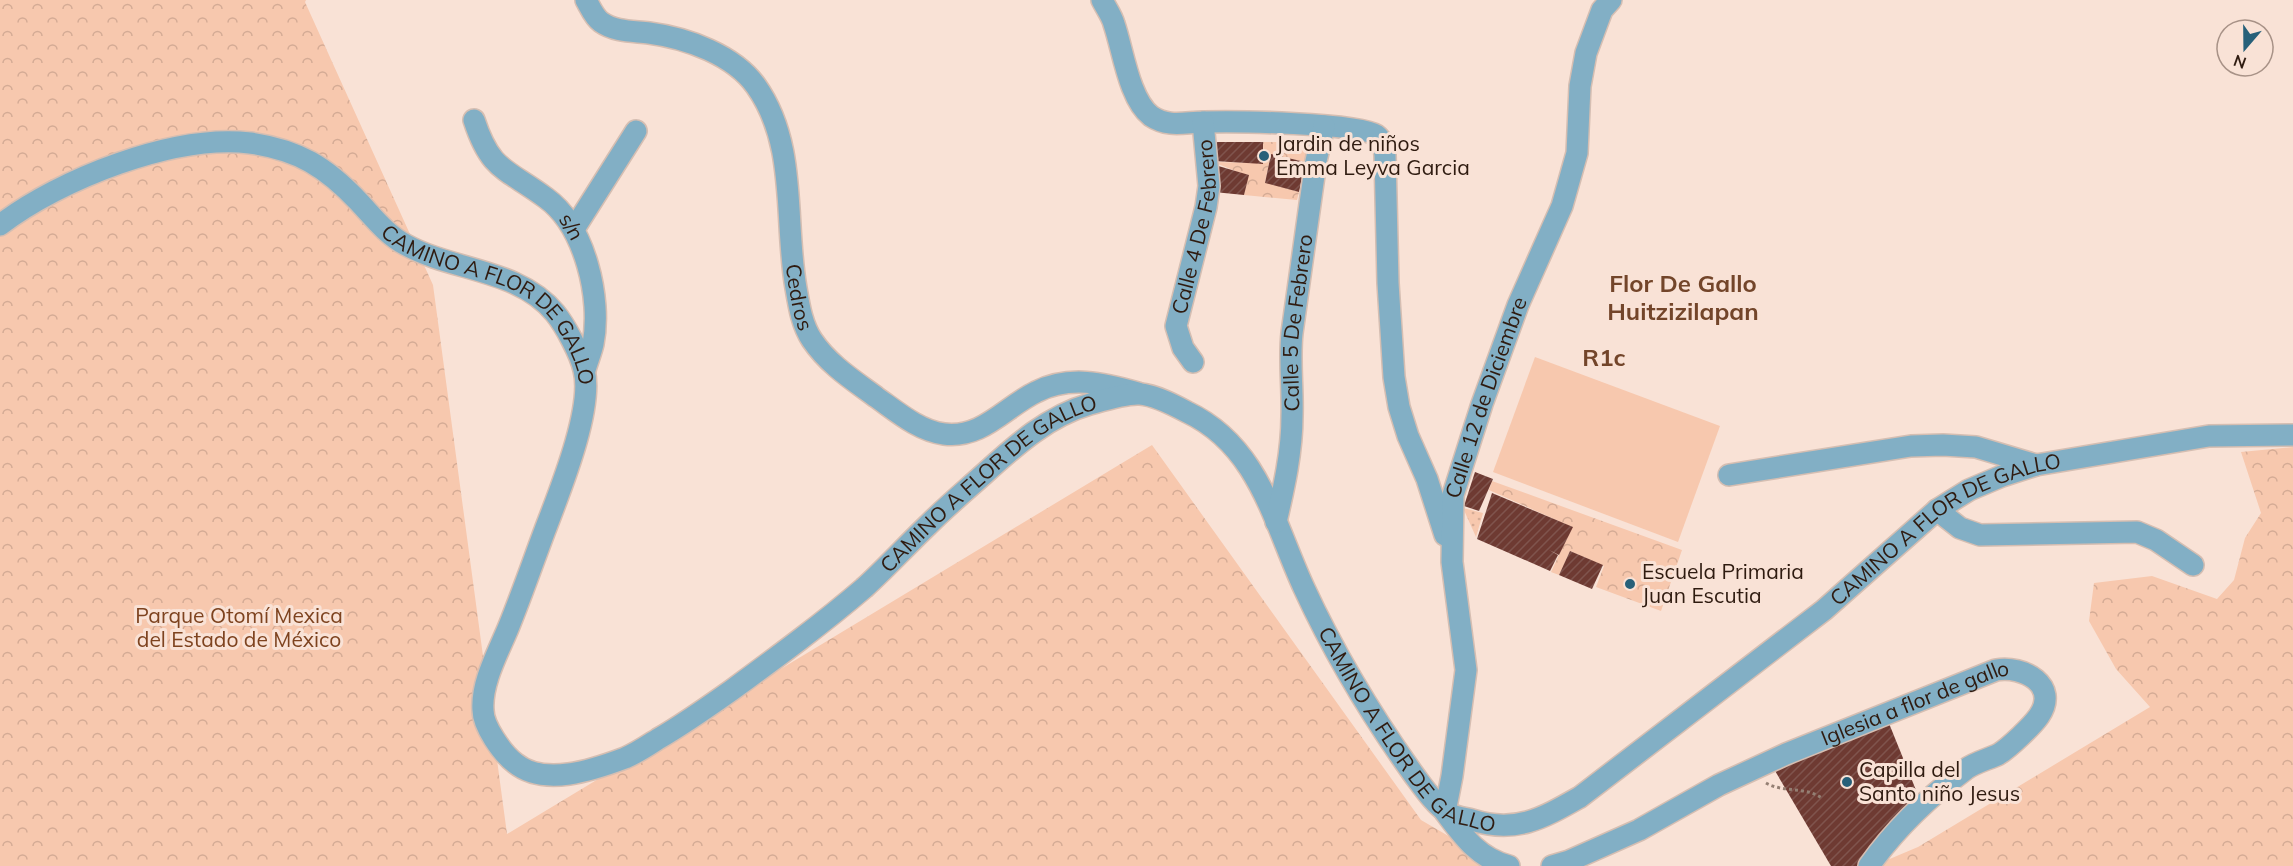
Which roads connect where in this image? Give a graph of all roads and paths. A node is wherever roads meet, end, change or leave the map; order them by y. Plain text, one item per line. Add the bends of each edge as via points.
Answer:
1 (586, 0) edge
2 (1102, 0) edge
3 (1611, 0) edge
4 (474, 120) dead end
5 (1203, 122) junction
6 (1324, 126) junction
7 (636, 131) dead end
8 (0, 225) edge
9 (574, 229) junction
10 (1193, 362) dead end
11 (585, 370) junction
12 (1138, 393) junction
13 (2293, 435) edge
14 (2036, 465) junction
15 (1729, 475) dead end
16 (1937, 510) junction
17 (1276, 522) junction
18 (1452, 562) junction
19 (2193, 565) dead end
20 (1762, 778) dead end
21 (1823, 799) dead end
22 (1445, 812) junction
23 (1509, 866) edge
24 (1552, 866) edge
25 (1869, 866) edge

1 - 12 street, Cedros via 600,22 611,28 668,36 725,58 749,76 768,103 784,152 800,309 811,338 845,375 896,411 941,434 968,433 984,427 1036,392 1060,384 1095,382
2 - 5 street via 1114,21 1137,101 1162,122
3 - 18 street, Calle 12 de Diciembre via 1602,10 1586,52 1577,153 1562,206 1518,305 1453,495
4 - 9 street, s/n via 491,159 547,198
5 - 6 street
5 - 10 street, Calle 4 De Febrero via 1209,186 1176,326 1183,348
6 - 17 street, Calle 5 De Febrero via 1292,333 1292,417 1285,485
6 - 18 street via 1368,131 1383,143 1393,366 1399,407 1441,518
7 - 9 street
8 - 11 street, CAMINO A FLOR DE GALLO via 59,187 172,148 231,141 291,152 315,162 335,177 390,235 409,247 495,275 535,296 555,314
9 - 11 street, s/n via 584,252 592,295 593,343
11 - 12 street, CAMINO A FLOR DE GALLO via 582,414 571,458 490,671 483,700 483,719 495,739 516,764 543,776 584,770 630,756 698,715 866,586 1012,448 1055,417
12 - 17 street, CAMINO A FLOR DE GALLO via 1198,417 1224,435 1252,469
13 - 14 street, CAMINO A FLOR DE GALLO via 2209,436
14 - 15 street via 1976,447 1932,445
14 - 16 street, CAMINO A FLOR DE GALLO via 1969,490
16 - 19 street via 1960,528 1980,535 2137,532
16 - 22 street, CAMINO A FLOR DE GALLO via 1824,610 1580,797 1543,818 1521,824 1481,823
17 - 22 street, CAMINO A FLOR DE GALLO via 1308,596 1341,657 1387,735
18 - 22 street, Calle 12 de Diciembre via 1466,670
20 - 21 path via 1772,786
22 - 23 street via 1477,851 1493,862
24 - 25 street, Iglesia a flor de gallo via 1639,830 1719,785 1786,754 1996,670 2007,668 2034,676 2044,699 2038,717 2001,753 1969,767 1937,792

